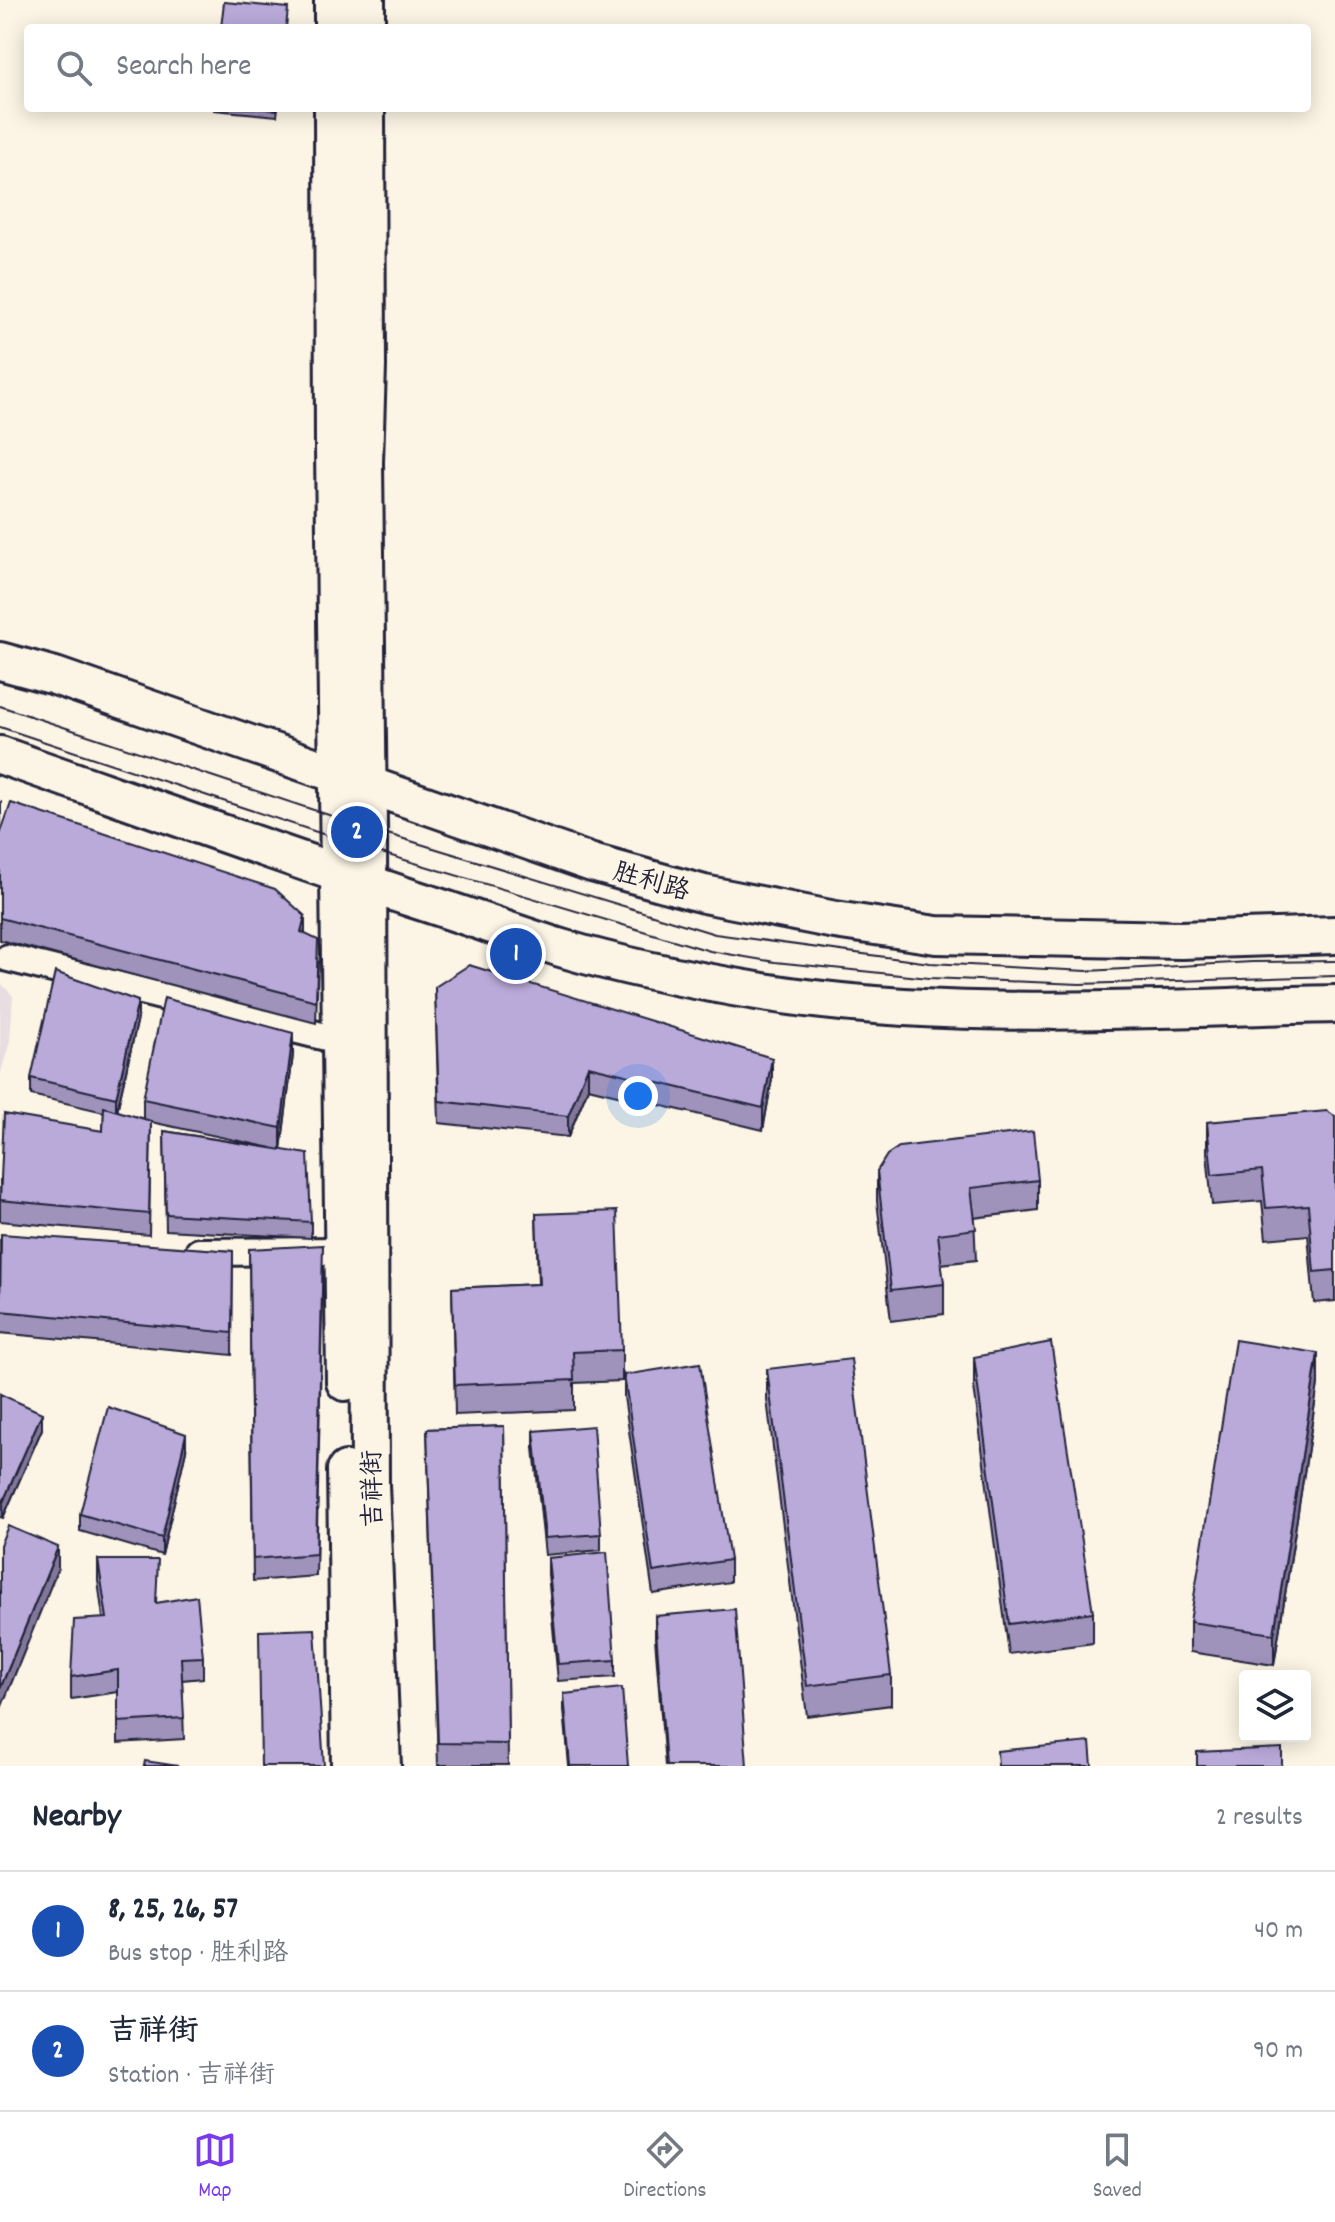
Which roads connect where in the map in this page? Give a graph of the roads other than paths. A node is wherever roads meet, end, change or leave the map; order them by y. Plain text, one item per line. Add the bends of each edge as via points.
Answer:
1 (333, 0) edge
2 (366, 0) edge
3 (333, 24) edge
4 (366, 24) edge
5 (333, 112) edge
6 (366, 112) edge
7 (0, 661) edge
8 (0, 755) edge
9 (352, 780) junction
10 (354, 879) junction
11 (1335, 935) edge
12 (8, 958) dead end
13 (1335, 1004) edge
14 (342, 1041) junction
15 (175, 1251) edge
16 (344, 1251) junction
17 (350, 1766) edge
18 (382, 1766) edge

1 - 3 main road
2 - 4 main road
5 - 9 main road, 吉祥街
6 - 9 main road, 吉祥街 via 367,366
7 - 9 main road, 胜利路
8 - 10 main road
9 - 10 main road, 吉祥街
9 - 11 main road, 胜利路 via 592,863 704,894 835,920 936,935 1046,939
10 - 13 main road via 564,949 779,994 950,1010
10 - 14 main road, 吉祥街
10 - 18 main road, 吉祥街
12 - 14 street
14 - 16 main road, 吉祥街
15 - 16 street
16 - 17 main road, 吉祥街

